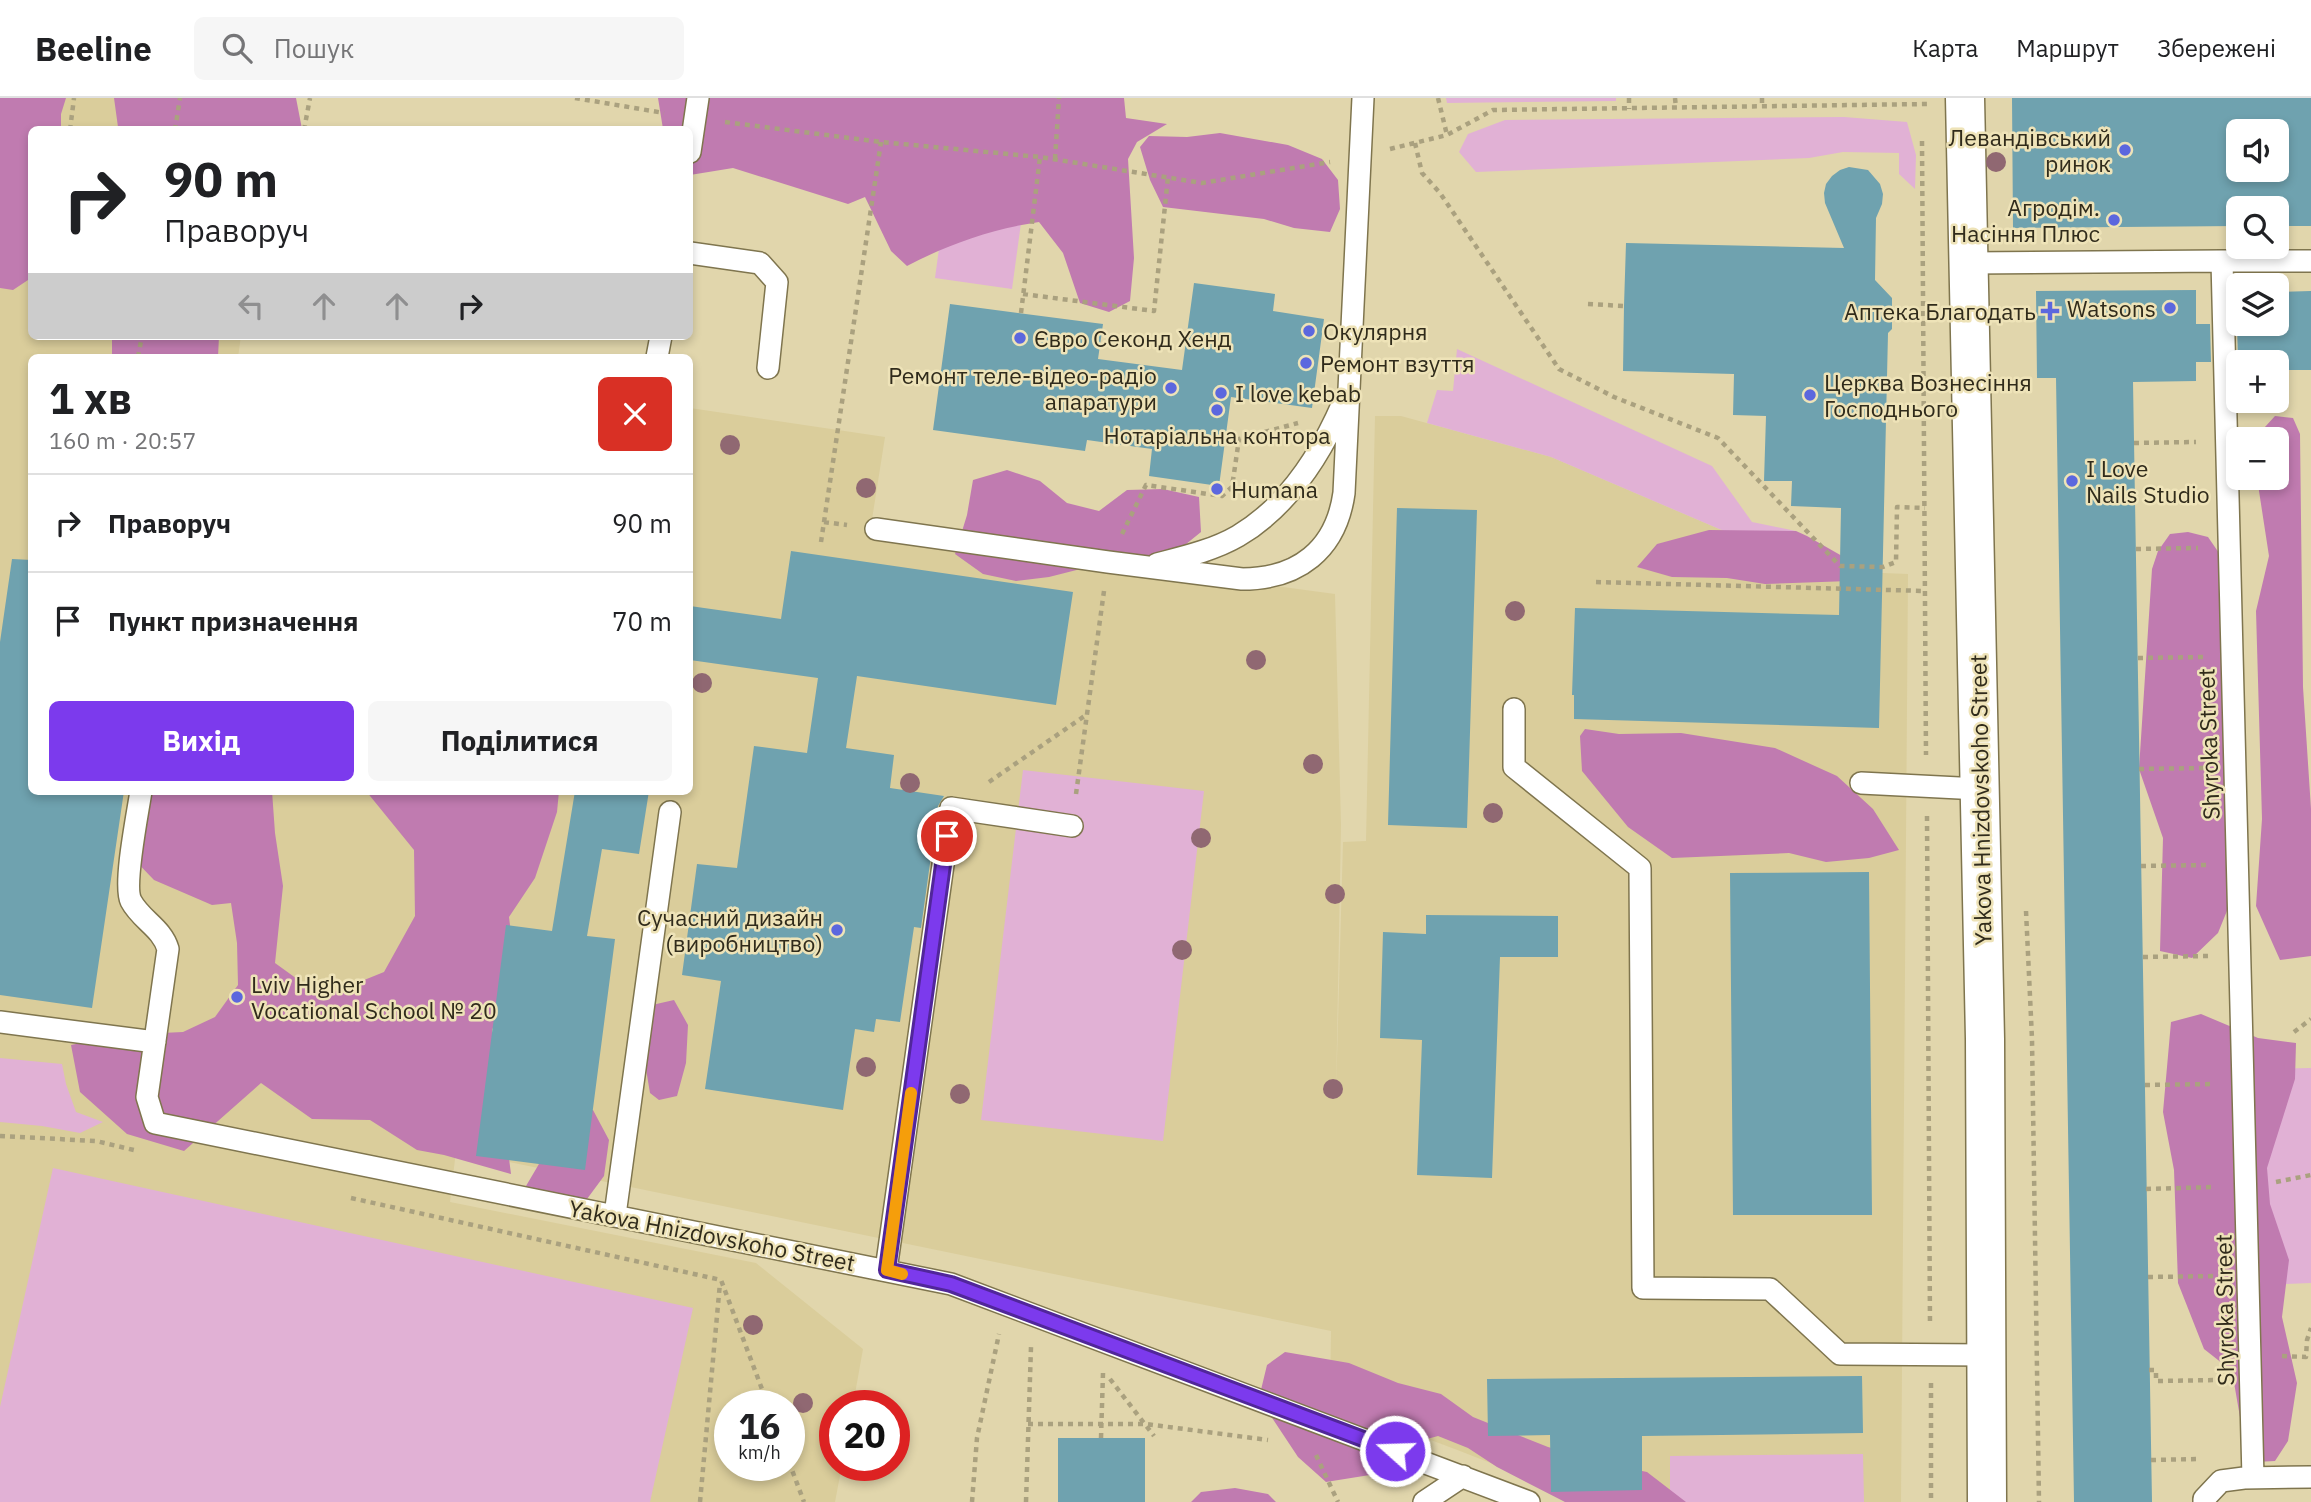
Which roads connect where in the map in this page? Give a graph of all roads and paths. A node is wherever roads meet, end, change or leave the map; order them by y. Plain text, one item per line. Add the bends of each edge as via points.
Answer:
1 (74, 98) edge
2 (180, 98) edge
3 (310, 98) edge
4 (575, 98) edge
5 (1059, 98) edge
6 (1363, 98) edge
7 (1438, 98) edge
8 (1629, 98) edge
9 (1675, 98) edge
10 (1762, 98) edge
11 (1950, 101) edge
12 (1762, 107) junction
13 (696, 108) edge
14 (1676, 108) junction
15 (1629, 109) junction
16 (70, 126) edge
17 (176, 126) edge
18 (305, 126) edge
19 (693, 130) edge
20 (1447, 135) junction
21 (881, 142) junction
22 (1415, 143) junction
23 (1383, 151) dead end
24 (1040, 157) junction
25 (1055, 159) junction
26 (1332, 175) dead end
27 (1168, 177) junction
28 (693, 253) edge
29 (2222, 261) junction
30 (2311, 261) edge
31 (1969, 264) junction
32 (1023, 294) junction
33 (1588, 304) dead end
34 (1624, 306) dead end
35 (1021, 313) dead end
36 (768, 368) dead end
37 (1349, 388) junction
38 (1300, 423) dead end
39 (2227, 427) edge
40 (2226, 441) edge
41 (2134, 443) dead end
42 (2228, 490) edge
43 (1925, 508) dead end
44 (876, 529) dead end
45 (821, 542) dead end
46 (2230, 547) junction
47 (2136, 549) dead end
48 (1108, 562) junction
49 (1146, 567) junction
50 (1596, 582) dead end
51 (1925, 591) dead end
52 (2232, 656) junction
53 (2138, 658) dead end
54 (1514, 709) dead end
55 (1087, 715) junction
56 (2235, 767) junction
57 (2139, 769) dead end
58 (1861, 783) dead end
59 (1979, 789) junction
60 (140, 795) edge
61 (951, 808) junction
62 (670, 812) dead end
63 (1072, 826) joint
64 (2238, 864) junction
65 (2141, 866) dead end
66 (2240, 956) junction
67 (2143, 957) dead end
68 (2311, 1019) edge
69 (0, 1022) edge
70 (2294, 1032) dead end
71 (155, 1042) junction
72 (2244, 1083) junction
73 (2145, 1085) dead end
74 (0, 1136) edge
75 (151, 1154) dead end
76 (2247, 1187) junction
77 (2146, 1189) dead end
78 (341, 1196) dead end
79 (615, 1215) junction
80 (887, 1270) junction
81 (2249, 1275) junction
82 (2148, 1277) dead end
83 (721, 1280) junction
84 (1005, 1304) junction
85 (1032, 1314) junction
86 (2311, 1328) edge
87 (1986, 1355) junction
88 (2251, 1355) junction
89 (2149, 1370) dead end
90 (2252, 1380) junction
91 (762, 1390) edge
92 (1101, 1423) junction
93 (1028, 1424) junction
94 (1146, 1424) junction
95 (1154, 1436) dead end
96 (1101, 1438) dead end
97 (1271, 1440) dead end
98 (1463, 1476) junction
99 (2311, 1477) edge
100 (2253, 1478) junction
101 (796, 1481) edge
102 (700, 1502) edge
103 (804, 1502) edge
104 (972, 1502) edge
105 (1026, 1502) edge
106 (1424, 1502) edge
107 (1529, 1502) edge
108 (1987, 1502) edge
109 (2204, 1502) edge

1 - 16 path
2 - 17 path
3 - 18 path
4 - 13 path
5 - 25 path
6 - 37 lane
7 - 20 path
8 - 15 path
9 - 14 path
10 - 12 path
11 - 12 path
11 - 31 street, Yakova Hnizdovskoho Street
12 - 14 path
13 - 19 lane
13 - 21 path
14 - 15 path
15 - 20 path via 1493,110
20 - 22 path
21 - 24 path
21 - 45 path
22 - 23 path
22 - 43 path via 1422,173 1559,369 1614,397 1718,438 1840,566 1882,567 1896,562 1897,507
24 - 25 path
24 - 32 path
25 - 27 path
26 - 27 path via 1332,162 1202,183
27 - 32 path via 1154,311
28 - 36 lane via 760,263 777,282
29 - 30 lane
29 - 31 lane
29 - 39 lane, Shyroka Street
31 - 59 street, Yakova Hnizdovskoho Street
32 - 35 path
33 - 34 path
37 - 49 lane via 1332,428 1272,512 1237,537
37 - 49 lane via 1341,511 1334,529 1311,558 1278,576 1260,579
38 - 48 path via 1239,439 1233,487 1222,496 1146,485
40 - 41 path
42 - 46 lane, Shyroka Street
44 - 48 lane
46 - 47 path
46 - 52 lane, Shyroka Street
48 - 49 lane
48 - 55 path
50 - 51 path
52 - 53 path
52 - 56 lane, Shyroka Street
54 - 87 lane via 1514,767 1640,868 1643,1288 1770,1289 1840,1354
55 - 61 path
55 - 63 path
56 - 57 path
56 - 64 lane, Shyroka Street
58 - 59 lane
59 - 87 street, Yakova Hnizdovskoho Street
60 - 71 lane via 128,893 168,949
61 - 63 lane
61 - 80 lane
62 - 79 lane
64 - 65 path
64 - 66 lane, Shyroka Street
66 - 67 path
66 - 72 lane, Shyroka Street
68 - 70 path
69 - 71 lane
71 - 79 lane, Yakova Hnizdovskoho Street via 147,1097 155,1124
72 - 73 path
72 - 76 lane, Shyroka Street
74 - 75 path via 96,1142
76 - 77 path
76 - 81 lane, Shyroka Street
78 - 83 path
79 - 80 lane, Yakova Hnizdovskoho Street
80 - 84 lane, Yakova Hnizdovskoho Street via 951,1284
81 - 82 path
81 - 88 lane, Shyroka Street
83 - 91 path
83 - 102 path
84 - 85 lane, Yakova Hnizdovskoho Street
84 - 104 path via 977,1438
85 - 93 path
85 - 98 lane, Yakova Hnizdovskoho Street
86 - 88 path via 2306,1357
87 - 108 street, Yakova Hnizdovskoho Street
88 - 90 lane, Shyroka Street
89 - 90 path via 2156,1370 2156,1381
90 - 100 lane, Shyroka Street
92 - 93 path
92 - 94 path
92 - 94 path via 1103,1370
92 - 96 path
93 - 105 path
94 - 95 path
94 - 97 path
98 - 106 lane
98 - 107 lane, Yakova Hnizdovskoho Street
99 - 100 lane
100 - 109 lane via 2221,1481
101 - 103 path

